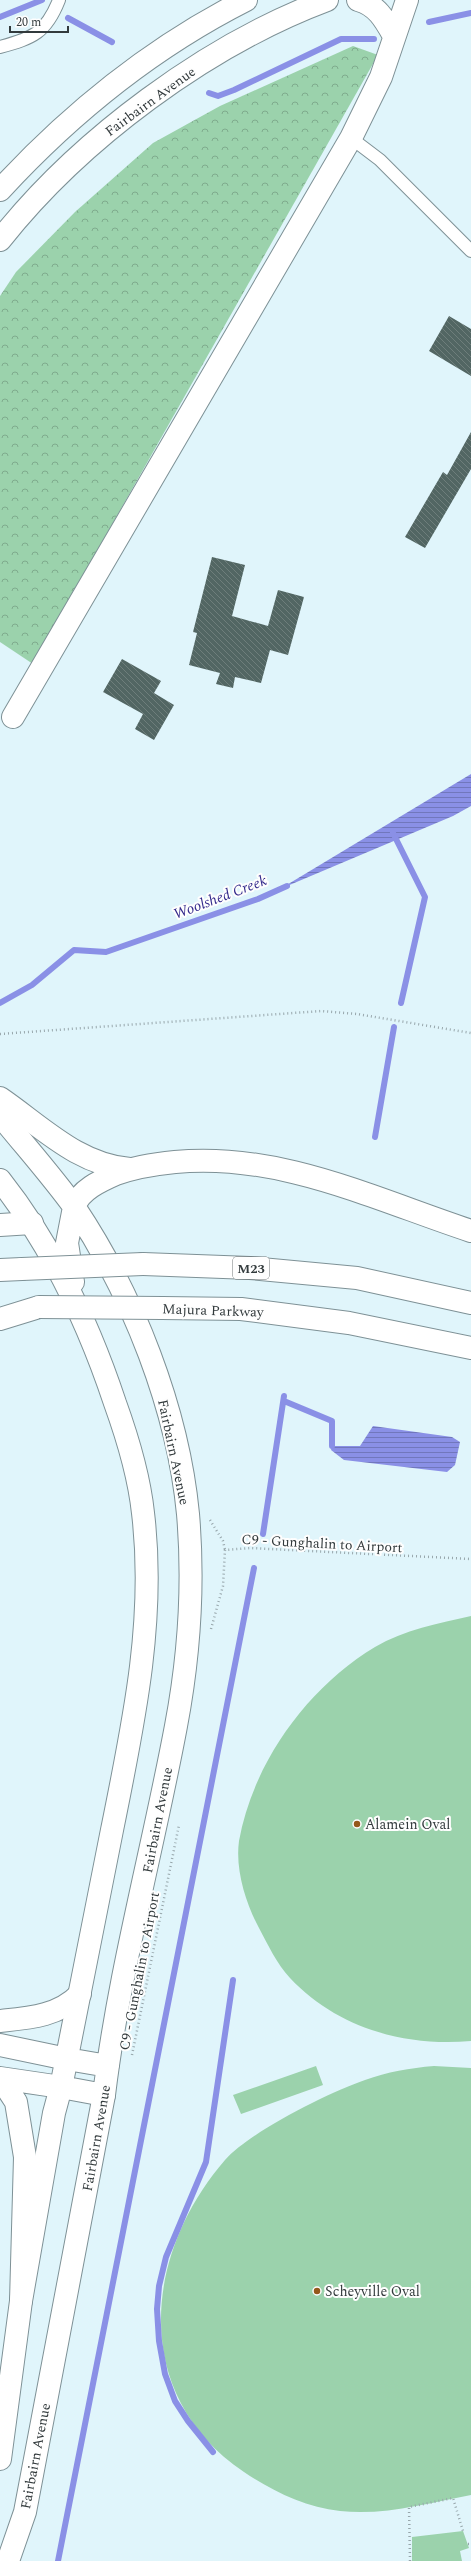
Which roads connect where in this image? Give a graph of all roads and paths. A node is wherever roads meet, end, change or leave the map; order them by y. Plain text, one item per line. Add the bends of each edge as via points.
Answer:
1 (59, 0) edge
2 (246, 0) edge
3 (327, 0) edge
4 (358, 0) edge
5 (407, 0) edge
6 (394, 36) junction
7 (0, 48) edge
8 (351, 138) junction
9 (0, 190) edge
10 (0, 240) edge
11 (471, 251) edge
12 (13, 717) dead end
13 (471, 1033) edge
14 (0, 1034) edge
15 (0, 1098) edge
16 (0, 1115) edge
17 (130, 1169) junction
18 (0, 1180) edge
19 (71, 1215) junction
20 (32, 1223) junction
21 (0, 1225) edge
22 (471, 1231) edge
23 (0, 1270) edge
24 (77, 1302) junction
25 (471, 1303) edge
26 (39, 1307) junction
27 (0, 1309) edge
28 (0, 1318) edge
29 (471, 1348) edge
30 (471, 1559) edge
31 (209, 1636) dead end
32 (180, 1817) dead end
33 (80, 1994) junction
34 (0, 2021) edge
35 (0, 2045) edge
36 (67, 2059) junction
37 (131, 2063) dead end
38 (108, 2066) junction
39 (1, 2078) edge
40 (61, 2087) junction
41 (104, 2095) junction
42 (20, 2301) junction
43 (0, 2459) edge
44 (463, 2531) dead end
45 (8, 2561) edge
46 (410, 2561) edge

1 - 7 lane via 52,20 29,39
2 - 9 main road via 214,16 150,56 109,87 39,148
3 - 10 main road, Fairbairn Avenue via 281,20 207,61 127,116 75,158 42,191
4 - 6 main road via 367,2 379,12
5 - 6 main road
6 - 8 main road via 381,77
8 - 11 lane via 380,160
8 - 12 main road
13 - 14 path via 357,1014 320,1011
15 - 17 main road via 86,1158 106,1166
16 - 19 main road, Fairbairn Avenue
17 - 19 main road via 87,1190
17 - 22 main road via 205,1160 261,1164 333,1183
18 - 20 main road
19 - 20 main road
19 - 24 main road via 67,1243
19 - 38 main road, Fairbairn Avenue via 97,1245 127,1302 157,1380 170,1423 184,1482 187,1508 190,1580 187,1645 176,1724
20 - 21 main road
20 - 24 main road
23 - 25 main road, M23, bridge via 144,1264 250,1268 357,1278
24 - 33 main road via 108,1379 131,1448 143,1512 146,1572 142,1666
26 - 27 main road, Majura Parkway
26 - 28 main road
26 - 29 main road, Majura Parkway, bridge via 241,1309 349,1322
30 - 31 path, C9 - Gunghalin to Airport via 250,1548 225,1550 223,1586
32 - 37 path, C9 - Gunghalin to Airport
33 - 34 main road via 66,2006 53,2012
33 - 36 main road
35 - 36 main road
36 - 38 main road
36 - 40 main road
38 - 41 main road, Fairbairn Avenue
39 - 40 main road
39 - 42 main road via 16,2102 25,2157
40 - 41 main road
40 - 42 main road
41 - 45 main road, Fairbairn Avenue via 25,2512
42 - 43 main road
44 - 46 path via 453,2498 409,2507

